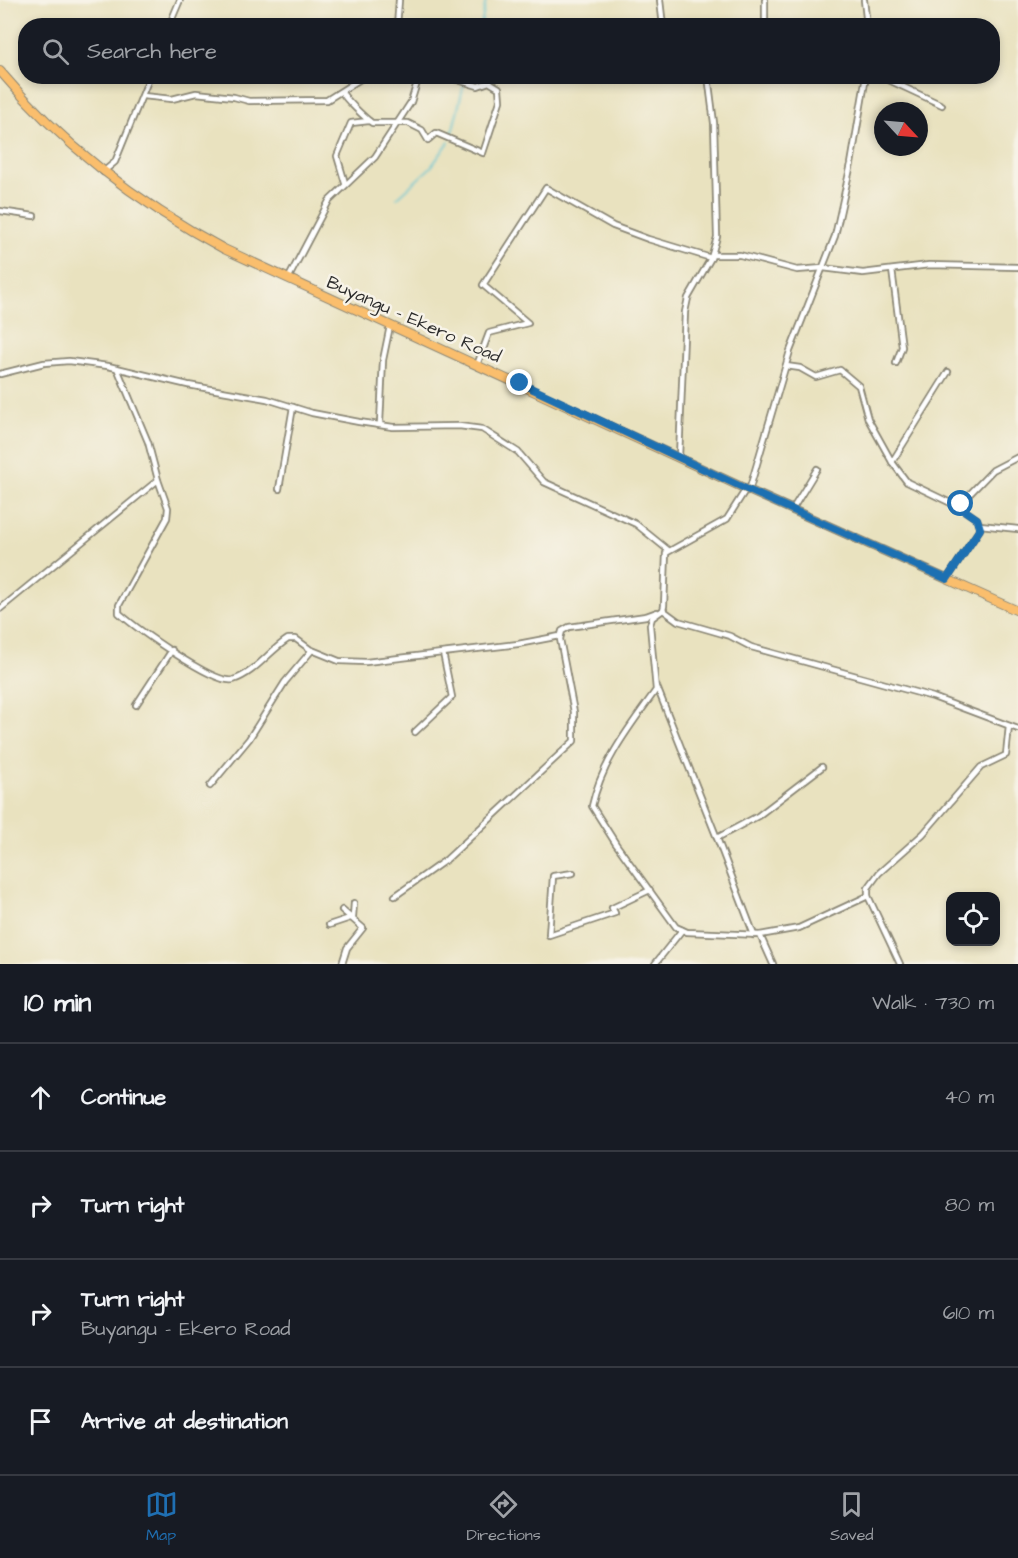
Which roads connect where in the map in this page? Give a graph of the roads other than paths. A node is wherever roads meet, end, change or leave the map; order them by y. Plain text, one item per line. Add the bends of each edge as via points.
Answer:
1 (180, 0) edge
2 (399, 0) edge
3 (660, 0) edge
4 (765, 0) edge
5 (864, 0) edge
6 (173, 18) edge
7 (398, 18) edge
8 (662, 18) edge
9 (765, 18) edge
10 (866, 18) edge
11 (2, 76) edge
12 (147, 84) edge
13 (354, 84) edge
14 (417, 84) edge
15 (492, 84) edge
16 (709, 84) edge
17 (865, 84) edge
18 (897, 84) edge
19 (342, 92) junction
20 (143, 96) junction
21 (942, 105) dead end
22 (369, 121) junction
23 (399, 122) junction
24 (103, 172) junction
25 (345, 183) junction
26 (0, 211) edge
27 (34, 216) dead end
28 (712, 256) junction
29 (1018, 267) edge
30 (823, 268) junction
31 (892, 270) junction
32 (288, 279) junction
33 (390, 326) junction
34 (896, 363) dead end
35 (477, 365) junction
36 (786, 366) junction
37 (117, 368) junction
38 (948, 372) dead end
39 (0, 374) edge
40 (293, 407) junction
41 (380, 423) junction
42 (679, 457) junction
43 (1018, 457) edge
44 (892, 462) junction
45 (817, 469) dead end
46 (158, 480) junction
47 (279, 489) dead end
48 (747, 490) junction
49 (961, 508) junction
50 (792, 510) junction
51 (980, 525) junction
52 (1018, 529) edge
53 (668, 550) junction
54 (947, 579) junction
55 (0, 609) edge
56 (663, 610) junction
57 (1018, 610) edge
58 (560, 636) junction
59 (172, 650) junction
60 (311, 650) junction
61 (443, 653) junction
62 (657, 687) junction
63 (136, 705) dead end
64 (1009, 726) junction
65 (1018, 729) edge
66 (415, 732) dead end
67 (822, 767) dead end
68 (210, 786) dead end
69 (717, 838) junction
70 (573, 873) dead end
71 (650, 890) junction
72 (395, 896) dead end
73 (867, 896) junction
74 (354, 903) dead end
75 (342, 910) dead end
76 (353, 917) junction
77 (328, 925) dead end
78 (682, 930) junction
79 (757, 935) junction
80 (342, 964) edge
81 (655, 964) edge
82 (773, 964) edge
83 (900, 964) edge

1 - 6 street
2 - 7 street
3 - 8 street
4 - 9 street
5 - 10 street
11 - 24 main road, Buyangu - Ekero Road
12 - 20 street
13 - 19 street
14 - 23 street
15 - 23 street via 499,88 500,101 483,153 436,134 428,140 418,128
16 - 28 street via 717,205 717,237
17 - 30 street via 848,181
18 - 21 street
19 - 20 street via 327,100 280,102 196,93 172,99
19 - 22 street via 348,103
20 - 24 street via 115,162
22 - 23 street
22 - 25 street via 351,123 339,150 337,156
23 - 25 street via 375,157
24 - 32 main road, Buyangu - Ekero Road via 176,223
25 - 32 street via 313,226
26 - 27 street
28 - 30 street via 740,255 792,269
28 - 35 street via 613,226 546,188 483,284 528,323 489,333
28 - 42 street via 688,298 685,312
29 - 31 street via 929,265
30 - 31 street via 874,273
30 - 36 street
31 - 34 street via 902,347
32 - 33 main road, Buyangu - Ekero Road
33 - 35 main road, Buyangu - Ekero Road
33 - 41 street via 383,360
35 - 42 main road, Buyangu - Ekero Road
36 - 44 street via 816,377 831,371 843,372 860,388 868,419
36 - 48 street
37 - 39 street via 60,361
37 - 40 street
37 - 46 street via 148,442
38 - 44 street
40 - 41 street
40 - 47 street
41 - 53 street via 393,427 482,429 518,452 553,488 636,524
42 - 48 main road, Buyangu - Ekero Road
43 - 49 street via 993,470 963,499
44 - 49 street via 907,483
45 - 50 street
46 - 55 street
46 - 59 street via 168,508 167,518 117,610
48 - 50 main road, Buyangu - Ekero Road
48 - 53 street via 727,519
49 - 51 street
50 - 54 main road, Buyangu - Ekero Road
51 - 52 street
51 - 54 street via 977,536
53 - 56 street
54 - 57 main road, Buyangu - Ekero Road
56 - 58 street via 569,627
56 - 62 street via 652,618 650,625
56 - 64 street via 678,621 730,636 751,647 933,697
58 - 61 street
58 - 72 street via 574,711 574,741 447,859
59 - 60 street via 209,674 228,681 250,670 288,639 297,639
59 - 63 street
60 - 61 street via 351,662
60 - 68 street via 285,682 249,739
61 - 66 street via 452,697
62 - 69 street
62 - 71 street via 622,736 592,806
64 - 65 street
64 - 73 street via 1006,755 981,767 923,834 879,873
67 - 69 street via 758,816
69 - 79 street
70 - 71 street via 553,876 549,935 615,913 612,908
71 - 78 street via 674,925
73 - 79 street via 799,928
73 - 83 street
74 - 76 street
75 - 76 street
76 - 77 street
76 - 80 street via 363,928 347,948
78 - 79 street
78 - 81 street
79 - 82 street

